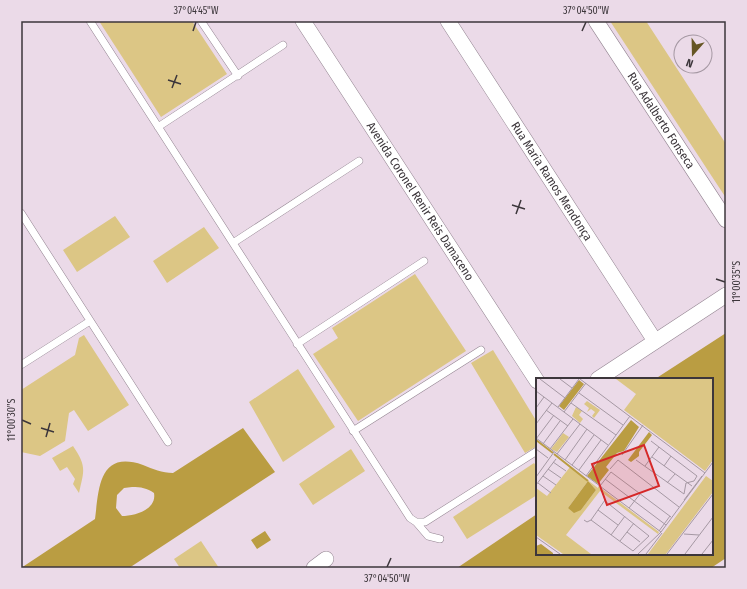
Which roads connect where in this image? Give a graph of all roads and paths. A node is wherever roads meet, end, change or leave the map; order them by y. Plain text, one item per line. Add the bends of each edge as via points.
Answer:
1 (90, 21) edge
2 (201, 21) edge
3 (302, 21) edge
4 (448, 21) edge
5 (596, 21) edge
6 (283, 46) dead end
7 (238, 76) junction
8 (158, 127) junction
9 (359, 162) dead end
10 (21, 213) edge
11 (726, 220) edge
12 (233, 243) junction
13 (424, 261) dead end
14 (726, 295) edge
15 (90, 320) junction
16 (655, 341) junction
17 (298, 344) junction
18 (482, 350) dead end
19 (21, 365) edge
20 (600, 378) edge
21 (536, 379) edge
22 (353, 430) junction
23 (168, 442) dead end
24 (536, 452) edge
25 (416, 522) junction
26 (440, 540) dead end

1 - 8 lane
2 - 7 lane
3 - 21 street, Avenida Coronel Renir Reis Damaceno
4 - 16 street, Rua Maria Ramos Mendonça
5 - 11 street, Rua Adalberto Fonseca
6 - 7 lane
7 - 8 lane
8 - 12 lane
9 - 12 lane
10 - 15 lane
12 - 17 lane
13 - 17 lane
14 - 16 street
15 - 19 lane
15 - 23 lane
16 - 20 street
17 - 22 lane
18 - 22 lane
22 - 25 lane via 410,518
24 - 25 lane via 432,518 425,522
25 - 26 lane via 428,536

